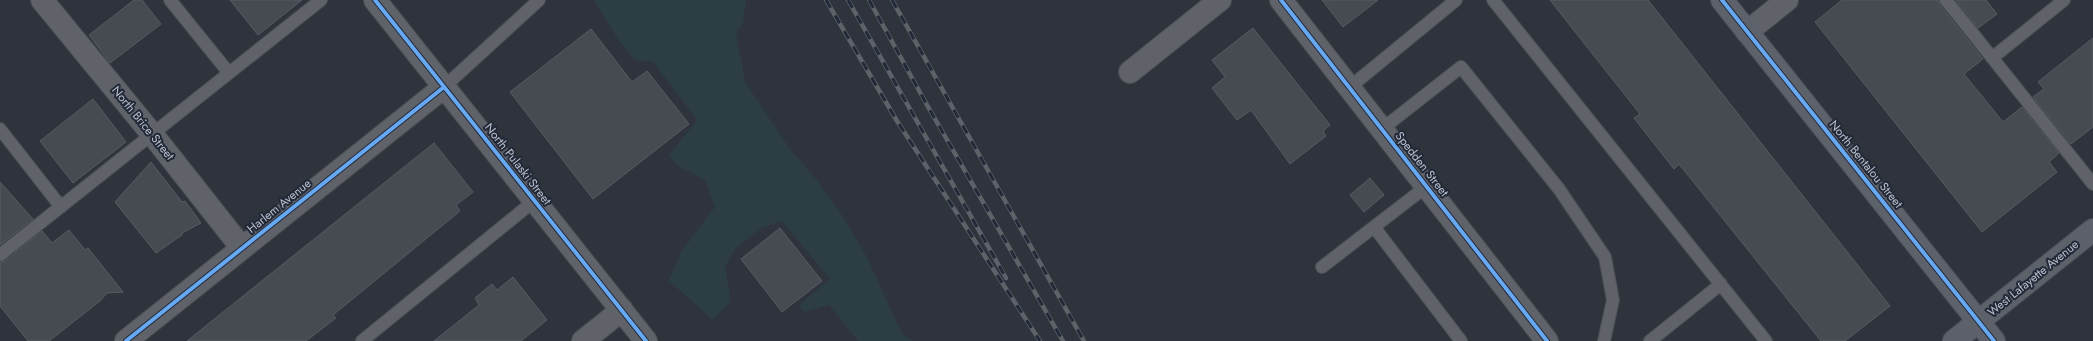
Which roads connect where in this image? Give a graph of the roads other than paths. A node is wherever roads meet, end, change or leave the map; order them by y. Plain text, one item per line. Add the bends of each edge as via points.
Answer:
1 (42, 0) edge
2 (170, 0) edge
3 (321, 0) edge
4 (375, 0) edge
5 (539, 0) edge
6 (1220, 0) edge
7 (1281, 0) edge
8 (1456, 0) edge
9 (1493, 0) edge
10 (1722, 0) edge
11 (1787, 0) edge
12 (1946, 0) edge
13 (2064, 0) edge
14 (1748, 32) junction
15 (1992, 58) junction
16 (1130, 72) dead end
17 (229, 73) junction
18 (444, 87) junction
19 (1350, 87) junction
20 (0, 129) edge
21 (1382, 129) junction
22 (152, 134) junction
23 (2093, 184) edge
24 (1427, 186) junction
25 (534, 201) junction
26 (61, 207) junction
27 (1374, 227) junction
28 (2093, 230) edge
29 (242, 248) junction
30 (0, 255) edge
31 (1322, 267) dead end
32 (1721, 284) junction
33 (622, 310) junction
34 (1978, 321) junction
35 (126, 341) edge
36 (362, 341) edge
37 (583, 341) edge
38 (646, 341) edge
39 (1461, 341) edge
40 (1547, 341) edge
41 (1604, 341) edge
42 (1650, 341) edge
43 (1766, 341) edge
44 (1954, 341) edge
45 (1994, 341) edge

1 - 22 street, North Brice Street
2 - 17 lane
3 - 17 lane
4 - 18 street, North Pulaski Street
5 - 18 lane
6 - 16 street
7 - 19 street, Spedden Street
8 - 19 lane
9 - 32 lane
10 - 14 street, North Bentalou Street
11 - 14 street
12 - 15 lane
13 - 15 lane
14 - 34 street, North Bentalou Street
15 - 23 lane
17 - 22 lane
18 - 25 street, North Pulaski Street
18 - 29 street, Harlem Avenue
19 - 21 street, Spedden Street
20 - 26 lane
21 - 24 street, Spedden Street
21 - 41 lane via 1461,67 1559,189 1605,257 1614,300
22 - 26 lane
22 - 29 street, North Brice Street
24 - 27 lane
24 - 40 street, Spedden Street
25 - 33 street, North Pulaski Street
25 - 36 lane
26 - 30 lane
27 - 31 lane
27 - 39 lane
28 - 34 street, West Lafayette Avenue
29 - 35 street, Harlem Avenue
32 - 42 lane
32 - 43 lane
33 - 37 street
33 - 38 street, North Pulaski Street
34 - 44 street, West Lafayette Avenue
34 - 45 street, North Bentalou Street

